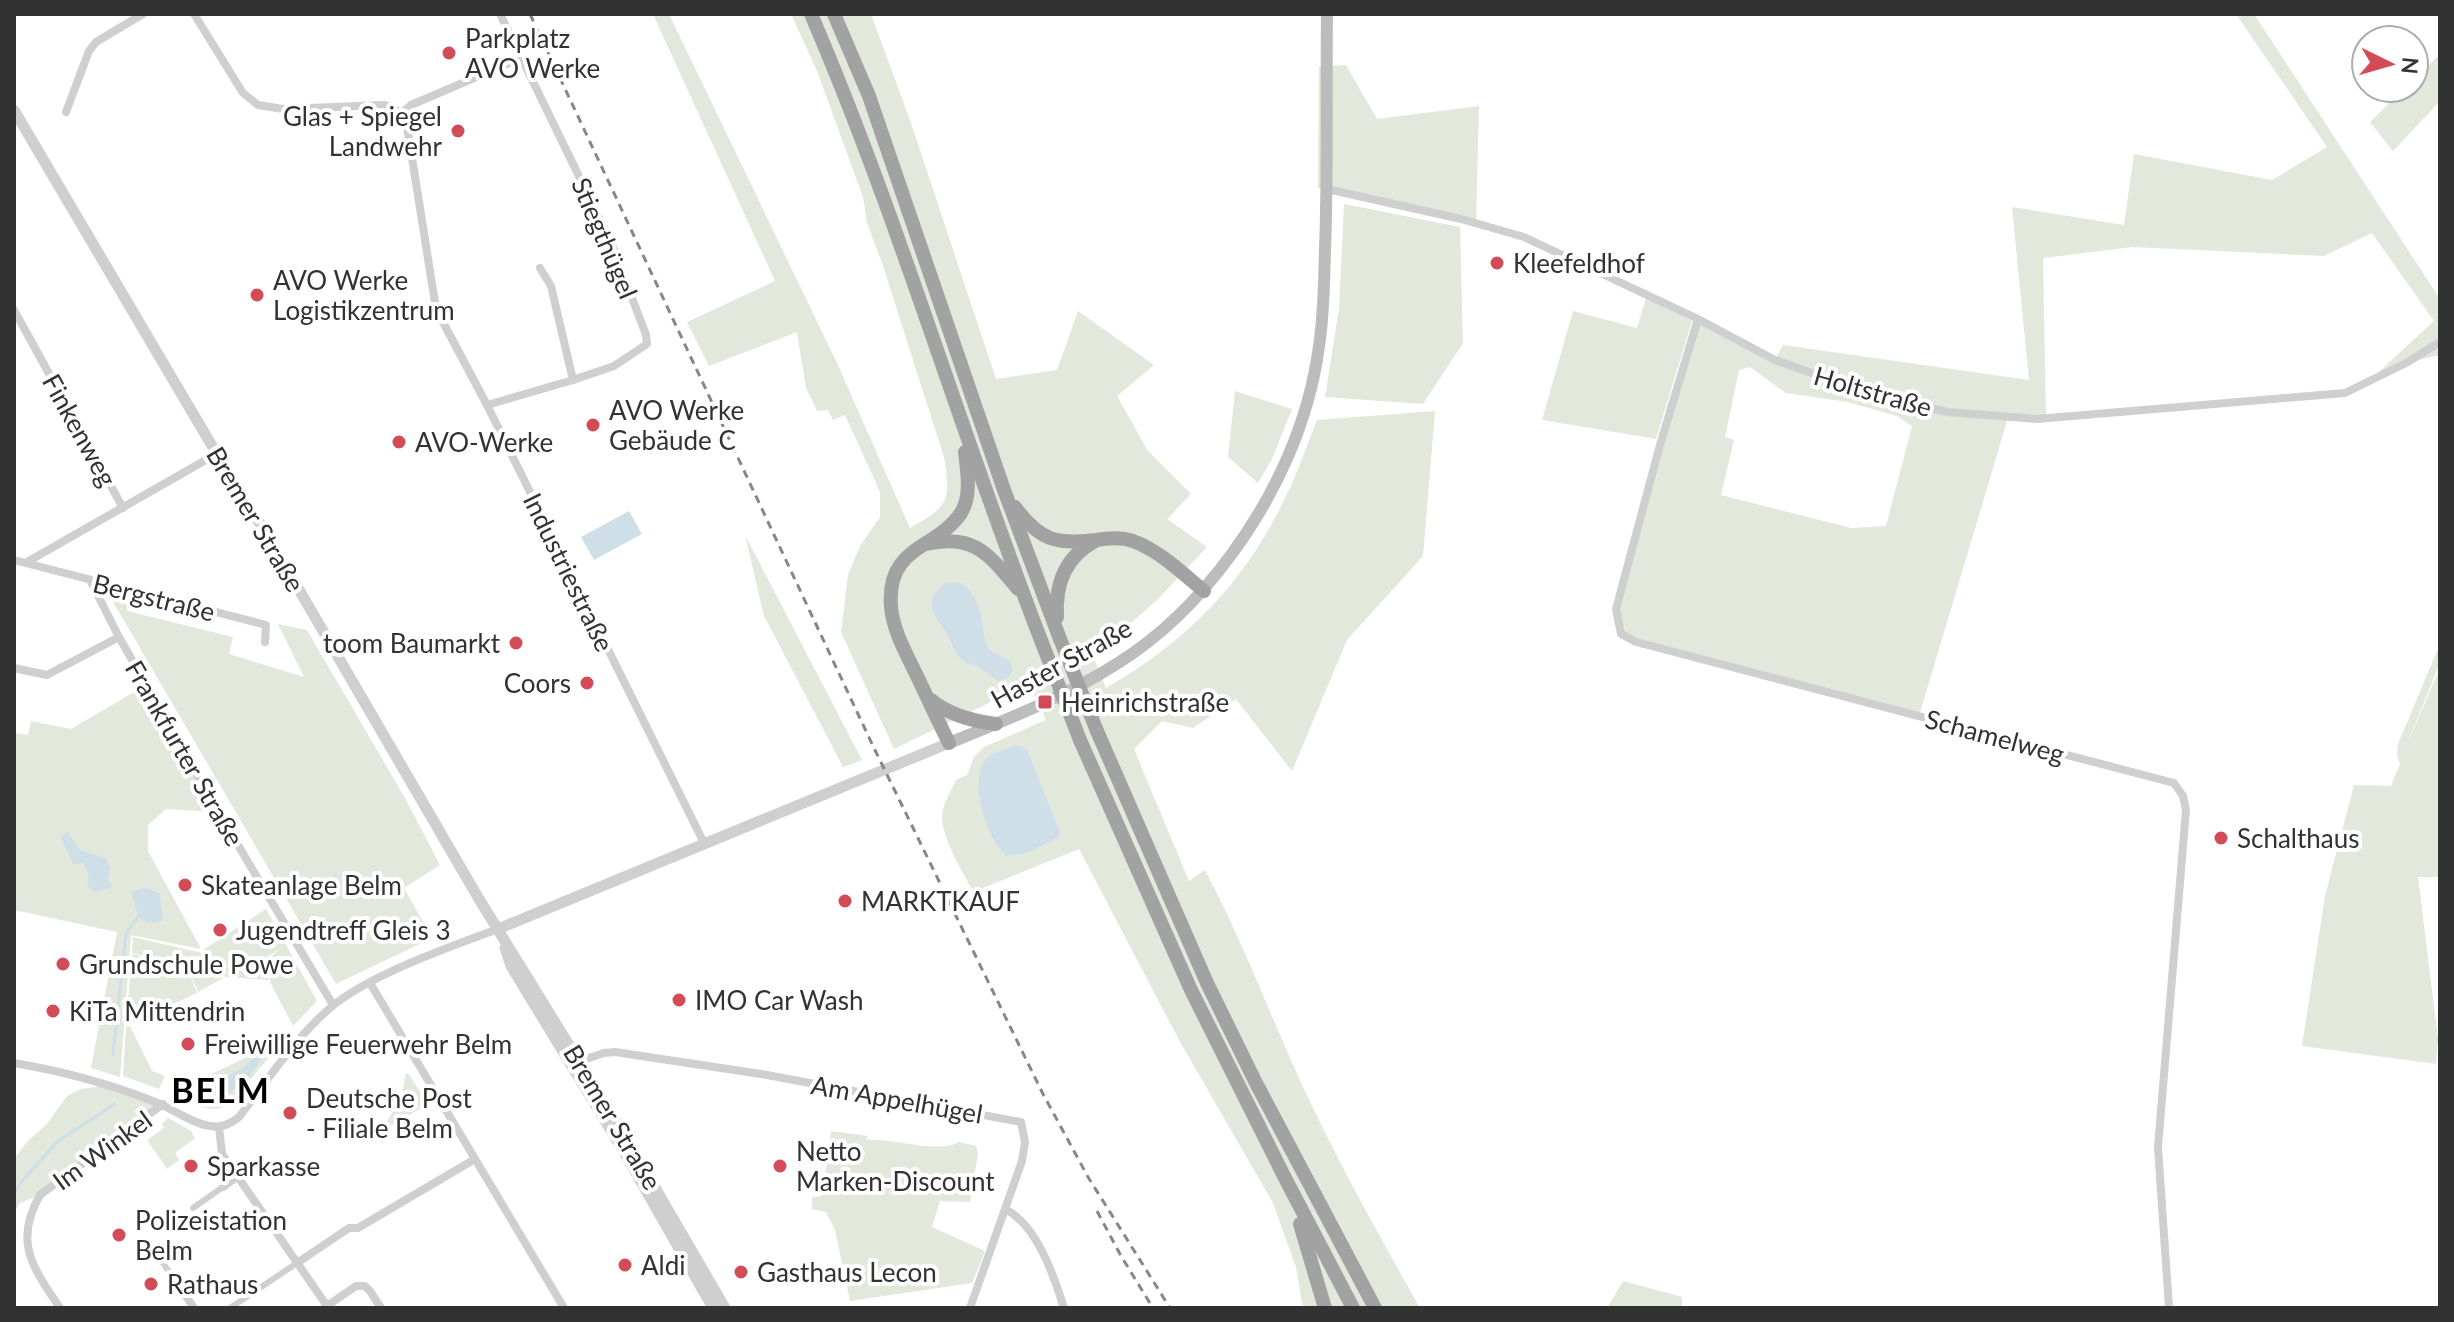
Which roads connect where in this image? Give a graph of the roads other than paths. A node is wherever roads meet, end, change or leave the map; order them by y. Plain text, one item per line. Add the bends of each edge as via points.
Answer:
1 (143, 14) edge
2 (194, 14) edge
3 (500, 14) edge
4 (811, 14) edge
5 (834, 14) edge
6 (1327, 14) edge
7 (521, 58) junction
8 (14, 110) edge
9 (66, 112) dead end
10 (401, 113) junction
11 (1327, 189) junction
12 (540, 268) dead end
13 (14, 310) edge
14 (1698, 319) junction
15 (2440, 342) edge
16 (573, 380) junction
17 (487, 405) junction
18 (962, 428) junction
19 (218, 453) junction
20 (1004, 490) junction
21 (123, 508) junction
22 (1099, 539) junction
23 (921, 545) junction
24 (14, 560) edge
25 (27, 562) junction
26 (90, 580) junction
27 (1204, 591) junction
28 (1024, 596) junction
29 (119, 637) junction
30 (1060, 639) junction
31 (265, 642) dead end
32 (14, 668) edge
33 (927, 697) junction
34 (996, 724) junction
35 (949, 743) junction
36 (704, 843) junction
37 (498, 929) junction
38 (370, 983) junction
39 (333, 1005) junction
40 (580, 1061) junction
41 (14, 1063) edge
42 (163, 1104) junction
43 (219, 1127) junction
44 (475, 1159) junction
45 (238, 1176) junction
46 (1285, 1178) junction
47 (223, 1187) joint
48 (193, 1208) dead end
49 (1005, 1209) junction
50 (151, 1246) dead end
51 (297, 1263) junction
52 (179, 1286) joint
53 (191, 1307) edge
54 (325, 1307) edge
55 (60, 1308) edge
56 (230, 1308) edge
57 (381, 1308) edge
58 (564, 1308) edge
59 (713, 1308) edge
60 (725, 1308) edge
61 (970, 1308) edge
62 (1064, 1308) edge
63 (1325, 1308) edge
64 (1353, 1308) edge
65 (1375, 1308) edge
66 (2169, 1308) edge

1 - 9 street via 96,42
2 - 10 street via 243,93 258,105 384,105
3 - 7 street, Stiegthügel
4 - 18 highway via 855,119
5 - 20 highway via 869,96
6 - 11 main road, Haster Straße
7 - 10 street
7 - 16 street, Stiegthügel via 611,242 646,335 647,344 614,366
8 - 19 street, Bremer Straße
10 - 17 street, Industriestraße via 436,309
11 - 14 street, Holtstraße via 1524,237
11 - 27 main road, Haster Straße via 1319,345 1306,407 1266,502
12 - 16 street via 551,286
13 - 21 street, Finkenweg
14 - 15 street, Holtstraße via 1775,360 1862,391 1947,412 2037,419 2345,393
14 - 66 street, Schamelweg via 1616,609 1621,634 2174,783 2183,796 2158,1147
16 - 17 street, Stiegthügel
17 - 36 street, Industriestraße
18 - 23 highway via 968,488 962,511
18 - 28 highway
19 - 21 street, Bergstraße
19 - 37 street, Bremer Straße
20 - 22 highway via 1039,534 1076,542
20 - 30 highway
21 - 25 street, Bergstraße
22 - 27 highway via 1130,540 1155,552
22 - 30 highway via 1084,547 1061,576 1056,598
23 - 28 highway via 941,541 976,546
23 - 33 highway via 898,568 891,609
24 - 25 street, Bergstraße
25 - 26 street, Bergstraße
26 - 29 street, Frankfurter Straße
26 - 31 street, Bergstraße via 266,625
27 - 34 main road, Haster Straße via 1118,663
28 - 46 highway, bridge via 1080,740 1191,990
29 - 32 street via 47,675
29 - 39 street, Frankfurter Straße
30 - 65 highway, bridge via 1207,983
33 - 34 highway via 961,716
33 - 35 highway
34 - 35 main road, Haster Straße
35 - 36 street, Haster Straße
36 - 37 street, Haster Straße
37 - 38 street
37 - 40 street, Bremer Straße
37 - 59 street, Bremer Straße via 511,966
38 - 39 street
38 - 44 street
39 - 43 street via 293,1045 239,1117
40 - 49 street, Am Appelhügel via 615,1052 1021,1122 1022,1161
40 - 60 street, Bremer Straße
41 - 42 street via 82,1076
42 - 43 street
42 - 55 street, Im Winkel via 40,1195 29,1215 26,1239 31,1260
43 - 45 street via 222,1154
44 - 51 street
44 - 58 street
45 - 47 street
45 - 51 street
46 - 63 highway
46 - 64 highway
47 - 48 street
49 - 61 street, Am Appelhügel
49 - 62 street via 1023,1222 1052,1271
50 - 52 street
51 - 54 street
51 - 56 street
52 - 53 street
54 - 57 street via 356,1286 365,1286

